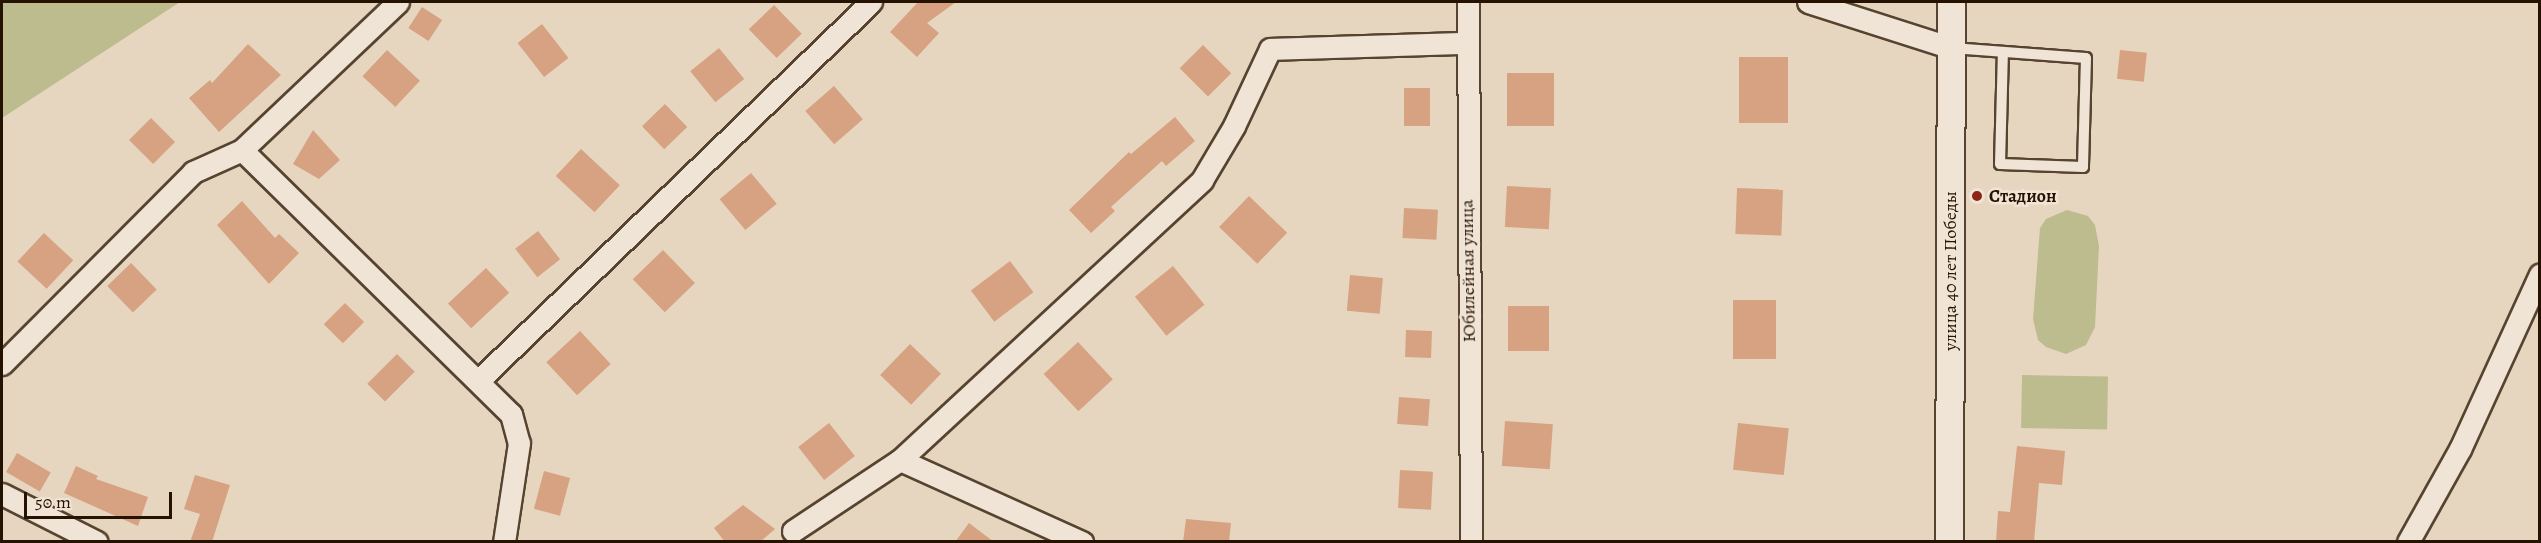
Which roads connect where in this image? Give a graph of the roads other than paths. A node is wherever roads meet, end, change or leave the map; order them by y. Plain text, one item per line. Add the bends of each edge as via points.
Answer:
1 (398, 2) edge
2 (871, 2) edge
3 (1468, 2) edge
4 (1808, 2) edge
5 (1951, 2) edge
6 (1466, 43) junction
7 (1952, 48) junction
8 (2003, 53) junction
9 (242, 150) junction
10 (2540, 274) edge
11 (2, 364) edge
12 (478, 381) junction
13 (900, 460) junction
14 (2, 494) edge
15 (793, 531) dead end
16 (97, 542) edge
17 (504, 542) edge
18 (1082, 542) edge
19 (1471, 542) edge
20 (1949, 542) edge
21 (2408, 542) edge

1 - 9 street
2 - 12 street
3 - 6 street, Юбилейная улица
4 - 7 street
5 - 7 street, улица 40 лет Победы
6 - 13 street via 1270,49 1234,126 1202,180
6 - 19 street, Юбилейная улица
7 - 8 lane
7 - 20 street, улица 40 лет Победы
8 - 8 lane via 2000,164 2083,167 2086,58
9 - 11 street via 193,172
9 - 12 street
10 - 21 street via 2460,449
12 - 17 street via 511,414 519,443
13 - 15 street
13 - 18 street
14 - 16 street

